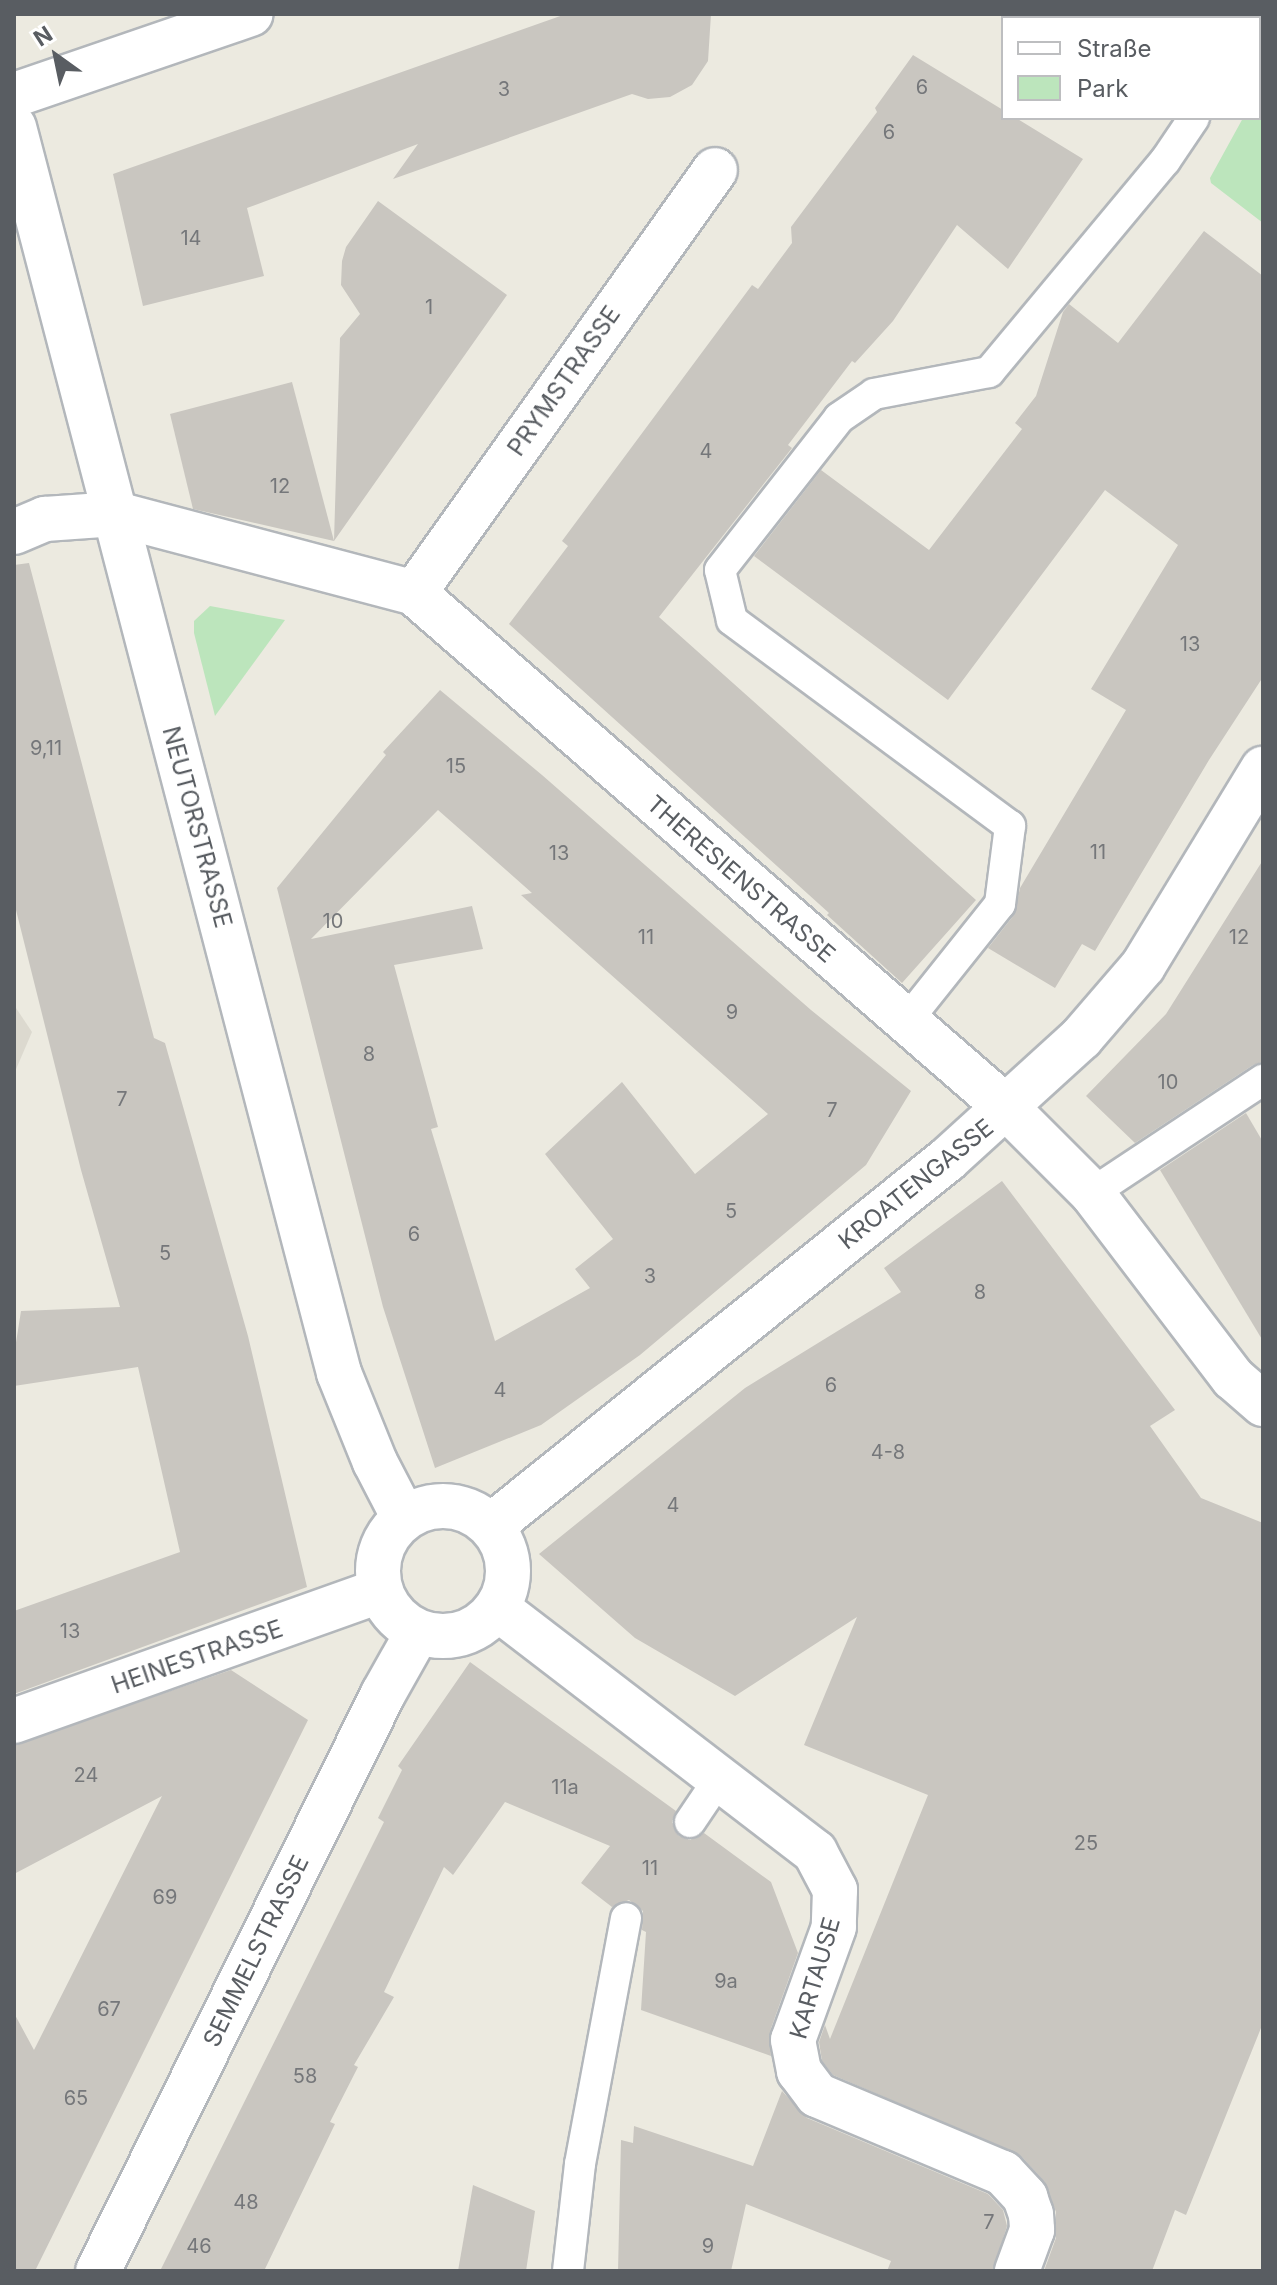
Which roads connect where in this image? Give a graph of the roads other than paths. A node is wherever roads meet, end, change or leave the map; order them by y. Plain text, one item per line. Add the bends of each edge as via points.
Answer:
1 (251, 14) edge
2 (14, 95) edge
3 (1193, 120) edge
4 (14, 127) edge
5 (715, 170) dead end
6 (116, 514) junction
7 (14, 532) edge
8 (414, 593) junction
9 (1263, 769) edge
10 (905, 1023) junction
11 (1263, 1080) edge
12 (1008, 1109) junction
13 (1092, 1193) junction
14 (1263, 1404) edge
15 (404, 1518) junction
16 (491, 1526) junction
17 (380, 1591) junction
18 (488, 1616) junction
19 (418, 1632) junction
20 (14, 1721) edge
21 (719, 1779) junction
22 (690, 1822) dead end
23 (626, 1918) dead end
24 (98, 2271) edge
25 (568, 2271) edge
26 (1017, 2271) edge

1 - 2 street
3 - 10 lane via 1165,161 989,372 874,394 839,418 720,570 732,620 1010,826 1000,904
4 - 6 street, NEUTORSTRASSE
5 - 8 street, PRYMSTRASSE
6 - 7 street, THERESIENSTRASSE via 45,519
6 - 8 street, THERESIENSTRASSE
6 - 15 street, NEUTORSTRASSE via 339,1373
8 - 10 street, THERESIENSTRASSE
9 - 12 street, KROATENGASSE via 1143,966 1081,1038
10 - 12 street, THERESIENSTRASSE
11 - 13 lane
12 - 13 street, THERESIENSTRASSE
12 - 16 street, KROATENGASSE
13 - 14 street, THERESIENSTRASSE via 1233,1378
15 - 16 street via 425,1508 448,1506 472,1512
15 - 17 street via 387,1536 378,1559
16 - 18 street via 508,1561 507,1586
17 - 19 street via 393,1614
17 - 20 street, HEINESTRASSE
18 - 19 street via 460,1634
18 - 21 street, KARTAUSE
19 - 24 street, SEMMELSTRASSE
21 - 22 lane
21 - 26 street, KARTAUSE via 815,1852 835,1890 834,1927 793,2040 799,2071 817,2095 1010,2178 1025,2197 1032,2230
23 - 25 lane via 580,2164

